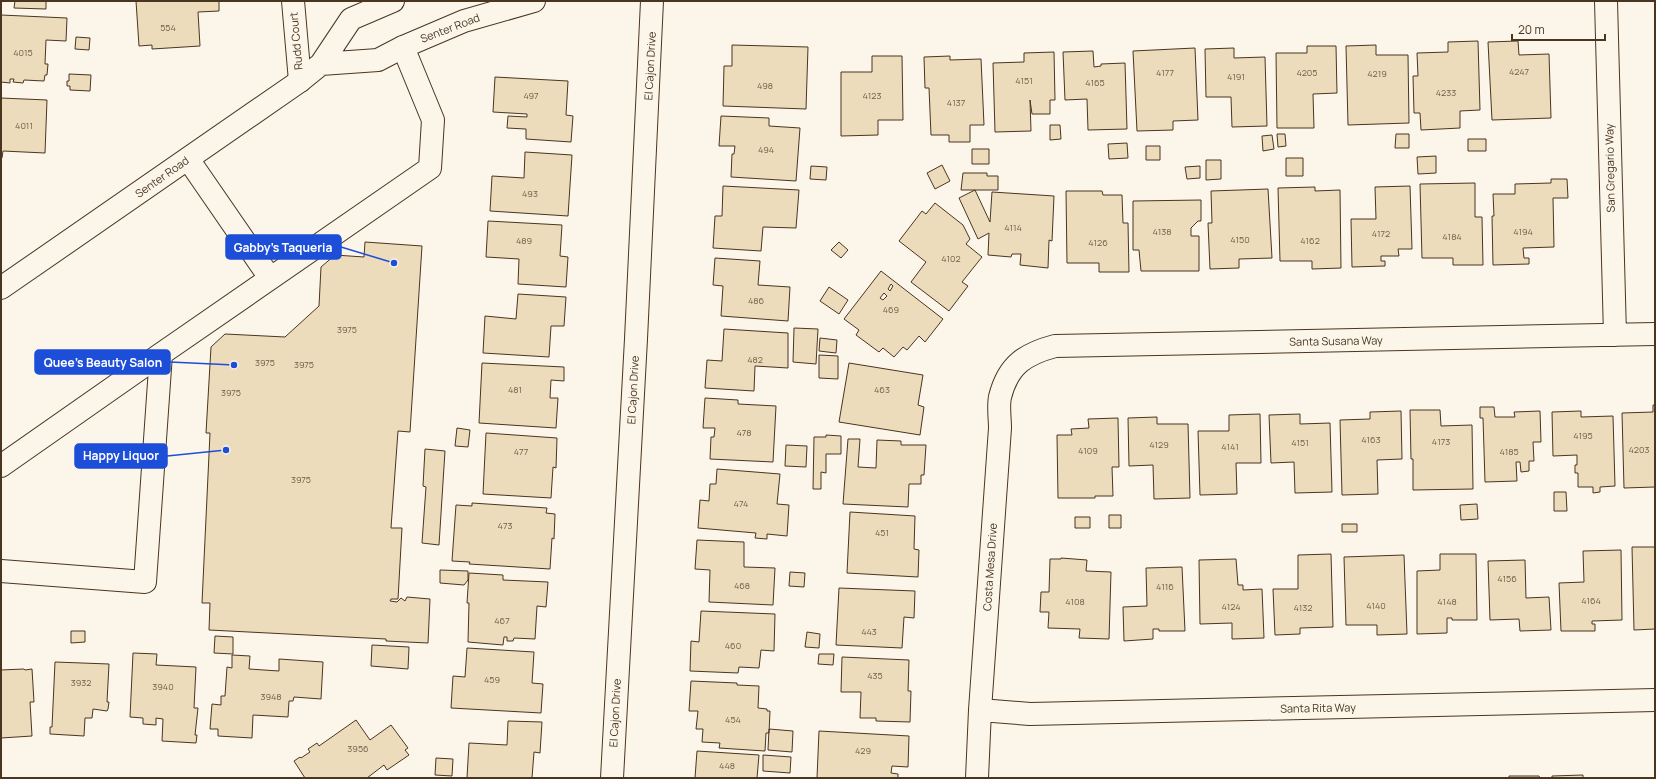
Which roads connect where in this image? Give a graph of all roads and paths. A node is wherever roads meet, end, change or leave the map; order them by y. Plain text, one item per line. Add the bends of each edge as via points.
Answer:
1 (293, 1) edge
2 (393, 1) edge
3 (534, 1) edge
4 (652, 1) edge
5 (1606, 1) edge
6 (403, 47) junction
7 (321, 64) junction
8 (300, 81) junction
9 (188, 159) junction
10 (270, 278) junction
11 (1, 288) edge
12 (1655, 334) edge
13 (1615, 335) junction
14 (161, 354) junction
15 (1020, 361) joint
16 (1, 466) edge
17 (1, 571) edge
18 (1655, 700) edge
19 (980, 710) junction
20 (612, 778) edge
21 (977, 778) edge

1 - 8 street, Rudd Court
2 - 7 street, Senter Road via 351,19
3 - 6 street, Senter Road via 464,21
4 - 20 street, El Cajon Drive
5 - 13 street, San Gregario Way
6 - 7 street, Senter Road via 378,60
6 - 10 street via 433,120 430,168
7 - 8 street, Senter Road
8 - 9 street, Senter Road
9 - 10 street
9 - 11 street, Senter Road
10 - 14 street
12 - 13 street, Santa Susana Way
13 - 15 street, Santa Susana Way via 1055,346 1036,351
14 - 16 street
14 - 17 street via 145,582
15 - 19 street, Costa Mesa Drive via 1009,376 1000,398
18 - 19 street, Santa Rita Way via 1038,714
19 - 21 street, Costa Mesa Drive

